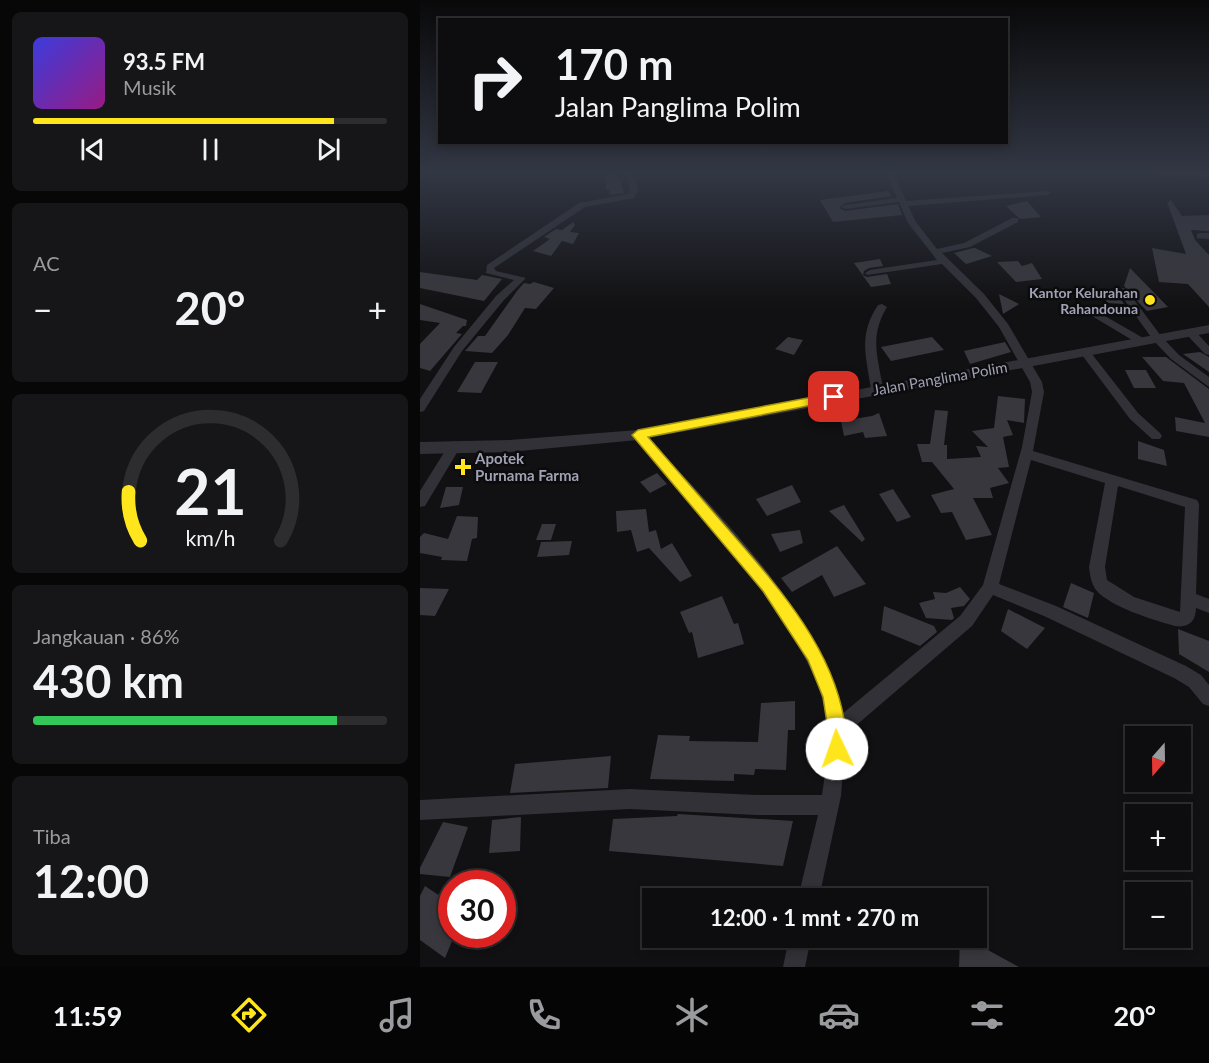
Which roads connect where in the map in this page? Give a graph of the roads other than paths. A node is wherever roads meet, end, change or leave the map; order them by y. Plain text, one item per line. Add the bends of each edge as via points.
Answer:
1 (564, 217) edge
2 (909, 217) edge
3 (1015, 220) dead end
4 (935, 252) junction
5 (946, 261) junction
6 (870, 273) dead end
7 (1123, 291) dead end
8 (882, 307) dead end
9 (1091, 311) dead end
10 (1209, 329) edge
11 (1191, 333) junction
12 (1157, 338) junction
13 (1141, 341) junction
14 (1084, 351) junction
15 (1209, 352) edge
16 (1025, 362) junction
17 (1209, 383) edge
18 (877, 389) junction
19 (420, 408) edge
20 (638, 435) junction
21 (1156, 436) dead end
22 (455, 446) junction
23 (420, 448) edge
24 (1026, 454) junction
25 (1112, 479) junction
26 (420, 502) edge
27 (990, 587) junction
28 (1188, 598) junction
29 (1209, 606) edge
30 (1209, 698) edge
31 (837, 730) junction
32 (829, 805) junction
33 (420, 810) edge
34 (811, 888) edge
35 (798, 948) edge
36 (794, 967) edge

1 - 19 street via 490,267 493,273 521,278 458,349
2 - 4 street
3 - 4 street via 967,245
4 - 5 street
5 - 6 street
5 - 16 street via 1004,326
7 - 12 street
8 - 18 street via 872,320 868,338
9 - 13 street
10 - 11 street, Jalan Panglima Polim
11 - 12 street, Jalan Panglima Polim
11 - 15 street
12 - 13 street, Jalan Panglima Polim
12 - 17 street
13 - 14 street, Jalan Panglima Polim
14 - 16 street, Jalan Panglima Polim
14 - 21 street via 1127,408
16 - 18 street, Jalan Panglima Polim
16 - 24 street via 1038,392
18 - 20 street, Jalan Panglima Polim
20 - 22 street, Jalan Panglima Polim via 509,446
20 - 31 street via 768,587 815,655 831,697
22 - 23 street, Jalan Panglima Polim
22 - 26 street
24 - 25 street
24 - 27 street
25 - 28 street via 1192,504
25 - 28 street via 1097,567 1102,586 1122,598 1183,620 1188,615
27 - 30 street via 1180,672 1195,681
27 - 31 street via 966,621
28 - 29 street
31 - 32 street
32 - 33 street via 630,799
32 - 34 street
35 - 36 street

